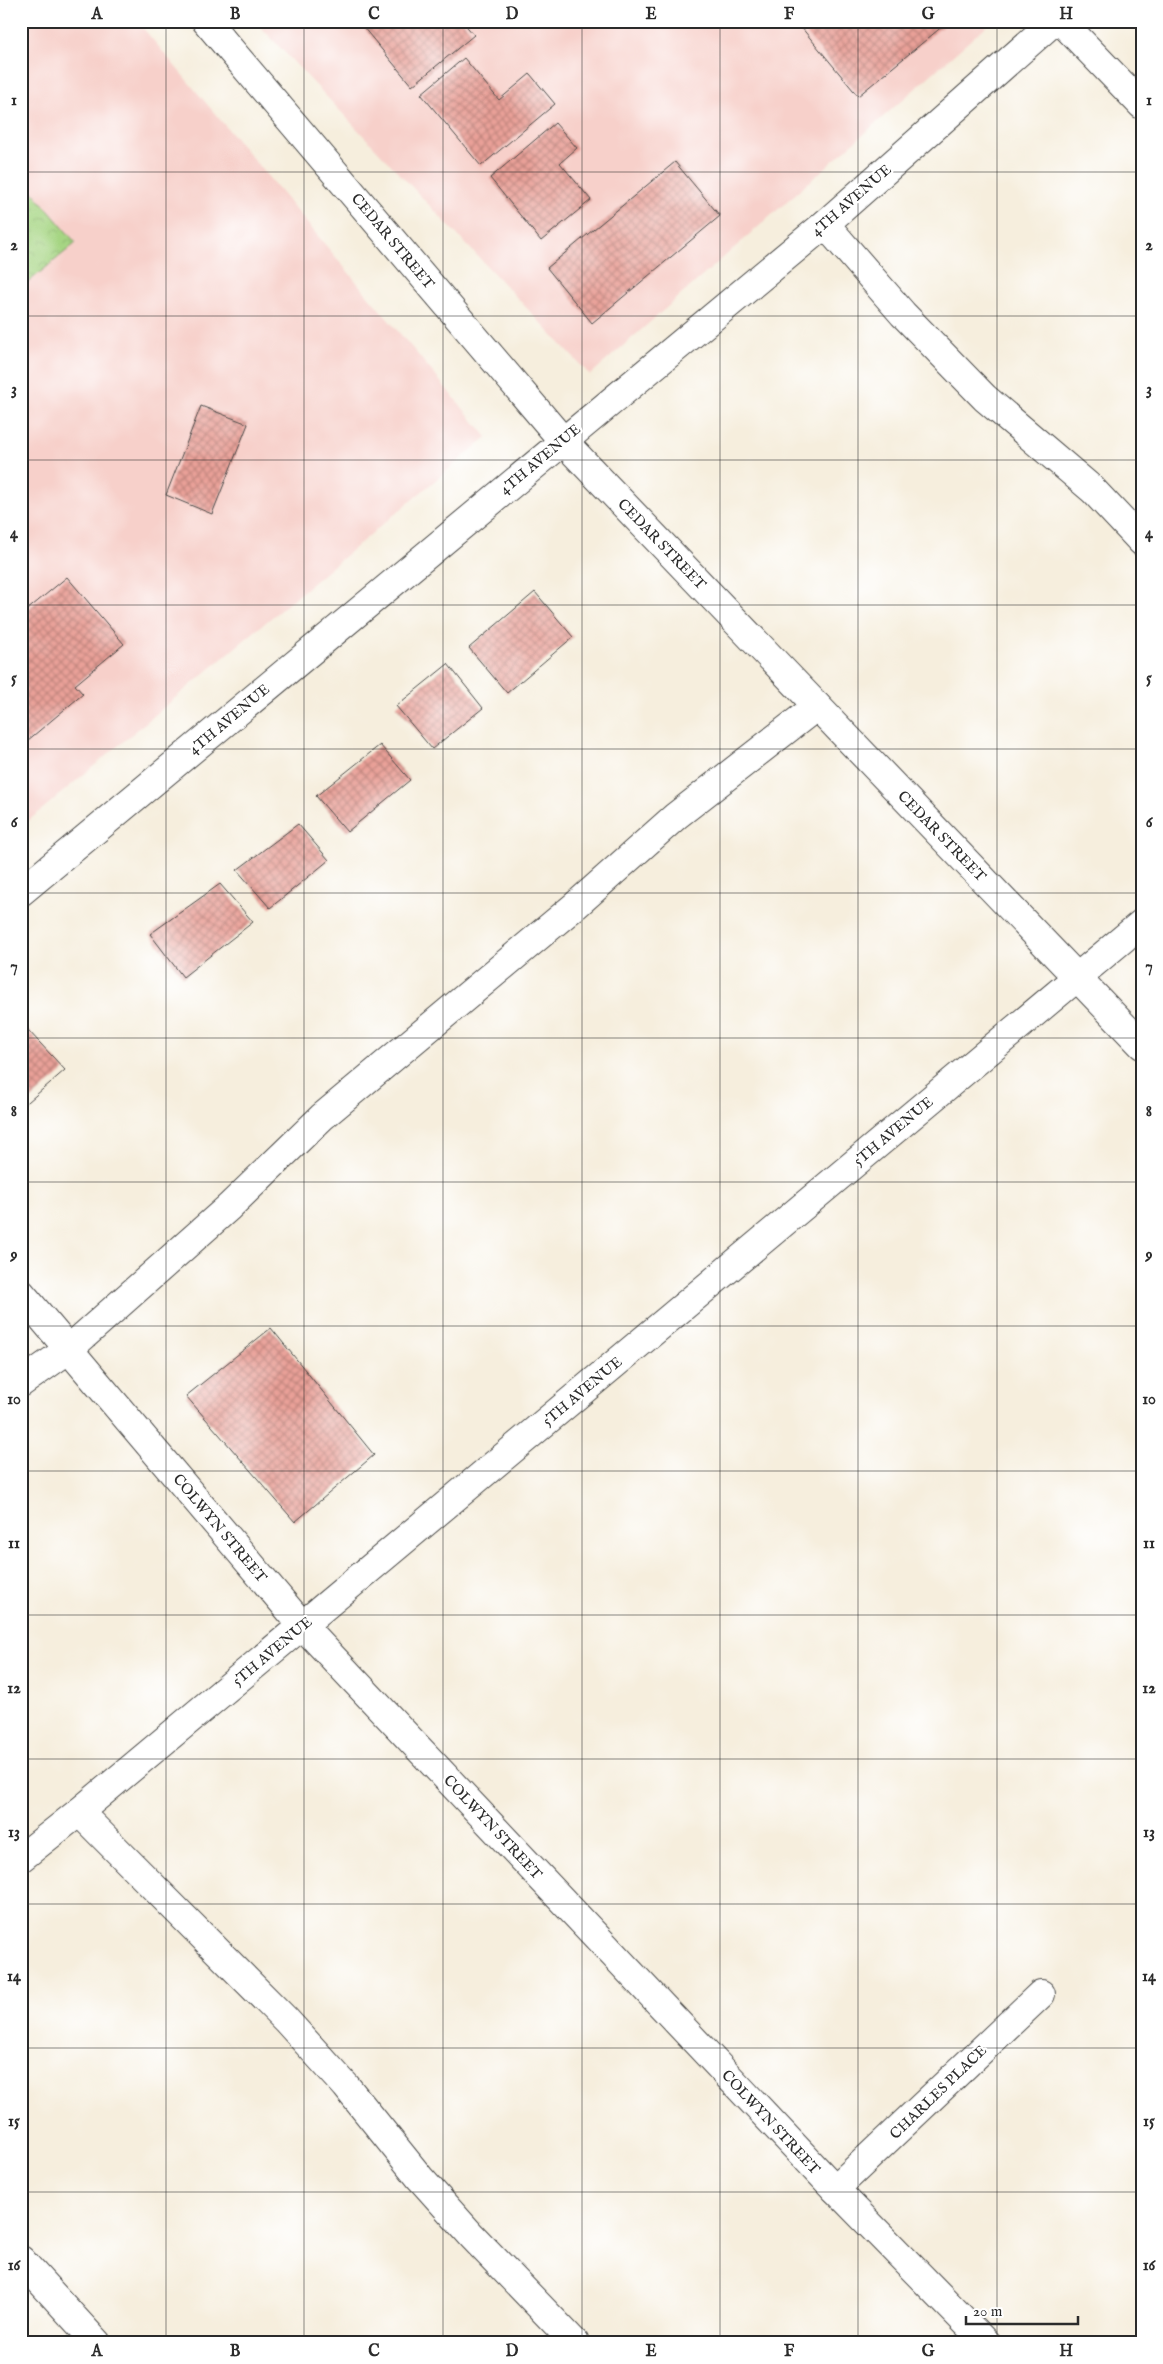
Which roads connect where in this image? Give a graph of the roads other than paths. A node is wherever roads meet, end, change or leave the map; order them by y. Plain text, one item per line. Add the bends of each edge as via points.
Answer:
1 (206, 21) edge
2 (1054, 21) edge
3 (1061, 21) edge
4 (1142, 105) edge
5 (825, 224) junction
6 (563, 441) junction
7 (1142, 542) edge
8 (817, 706) junction
9 (21, 892) edge
10 (1142, 923) edge
11 (1077, 977) junction
12 (1142, 1045) edge
13 (21, 1293) edge
14 (68, 1349) junction
15 (21, 1383) edge
16 (302, 1625) junction
17 (80, 1812) junction
18 (21, 1858) edge
19 (1041, 1994) dead end
20 (835, 2190) junction
21 (21, 2260) edge
22 (97, 2343) edge
23 (574, 2343) edge
24 (986, 2343) edge

1 - 6 street, CEDAR STREET
2 - 5 street, 4TH AVENUE
3 - 4 street
5 - 6 street, 4TH AVENUE
5 - 7 street via 903,314 985,398 1093,490
6 - 8 street, CEDAR STREET
6 - 9 street, 4TH AVENUE
8 - 11 street, CEDAR STREET
8 - 14 street via 676,816 576,905 322,1117 230,1207
10 - 11 street, 5TH AVENUE
11 - 12 street, CEDAR STREET
11 - 16 street, 5TH AVENUE
13 - 14 street, COLWYN STREET
14 - 15 street
14 - 16 street, COLWYN STREET
16 - 17 street, 5TH AVENUE
16 - 20 street, COLWYN STREET
17 - 18 street, 5TH AVENUE
17 - 23 street via 286,2020 346,2086 459,2222
19 - 20 street, CHARLES PLACE
20 - 24 street, COLWYN STREET
21 - 22 street

